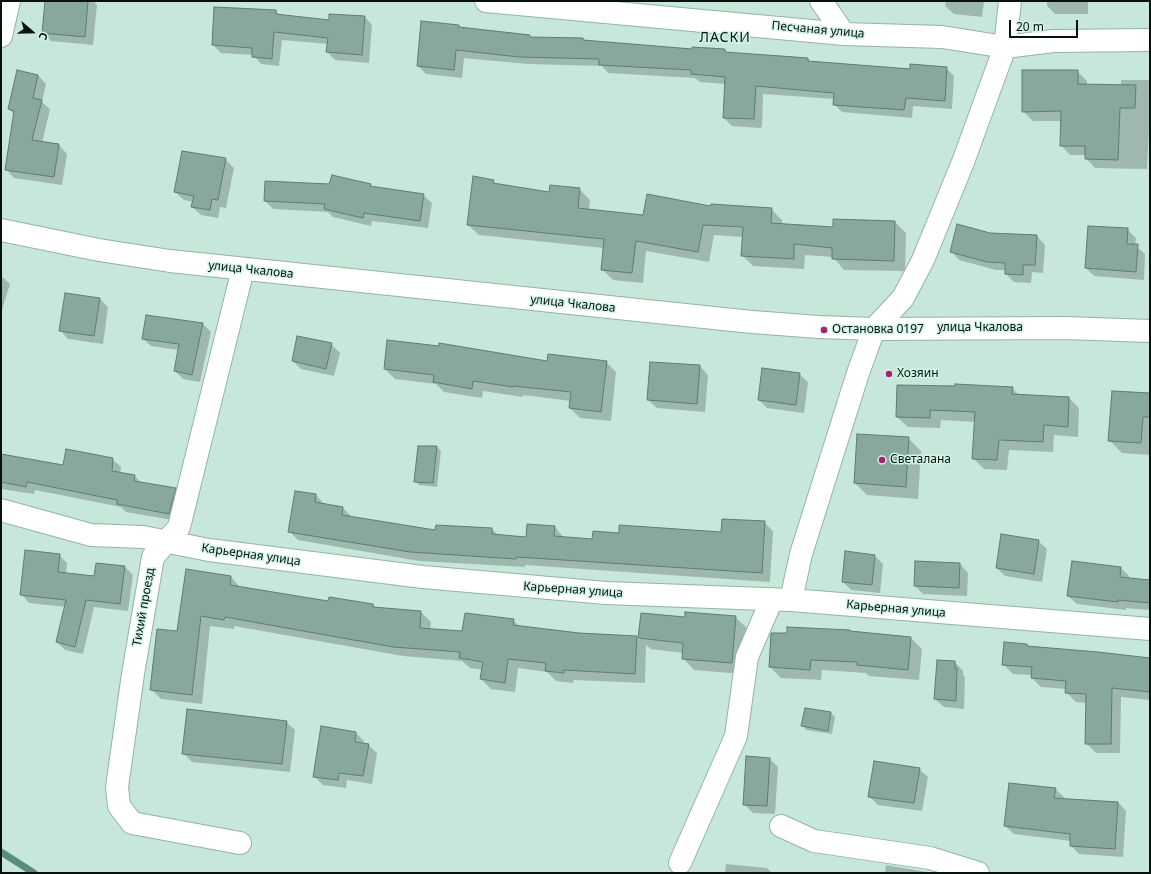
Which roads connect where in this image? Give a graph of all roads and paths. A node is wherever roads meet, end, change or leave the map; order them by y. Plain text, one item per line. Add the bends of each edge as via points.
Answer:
1 (9, 1) edge
2 (486, 1) edge
3 (820, 1) edge
4 (1010, 1) edge
5 (844, 34) junction
6 (1, 36) edge
7 (1150, 40) edge
8 (1005, 47) junction
9 (1, 230) edge
10 (243, 269) junction
11 (874, 329) junction
12 (1150, 331) edge
13 (1, 510) edge
14 (167, 543) junction
15 (782, 599) junction
16 (1150, 629) edge
17 (781, 826) dead end
18 (240, 843) dead end
19 (680, 863) dead end
20 (978, 873) edge

1 - 6 street
2 - 5 street, Песчаная улица
3 - 5 street
4 - 8 street
5 - 8 street, Песчаная улица via 942,37
7 - 8 street, Песчаная улица via 1053,41
8 - 11 street via 963,162 923,260 903,298
9 - 10 street, улица Чкалова via 99,250
10 - 11 street, улица Чкалова via 752,322
10 - 14 street, Тихий проезд via 179,527
11 - 12 street, улица Чкалова via 1065,328
11 - 15 street via 801,554
13 - 14 street, Карьерная улица via 91,535 143,537
14 - 15 street, Карьерная улица via 423,577 606,593
14 - 18 street, Тихий проезд via 153,557 118,780 119,806 132,823
15 - 16 street, Карьерная улица
15 - 19 street via 747,658 736,736
17 - 20 street via 814,841 930,858

